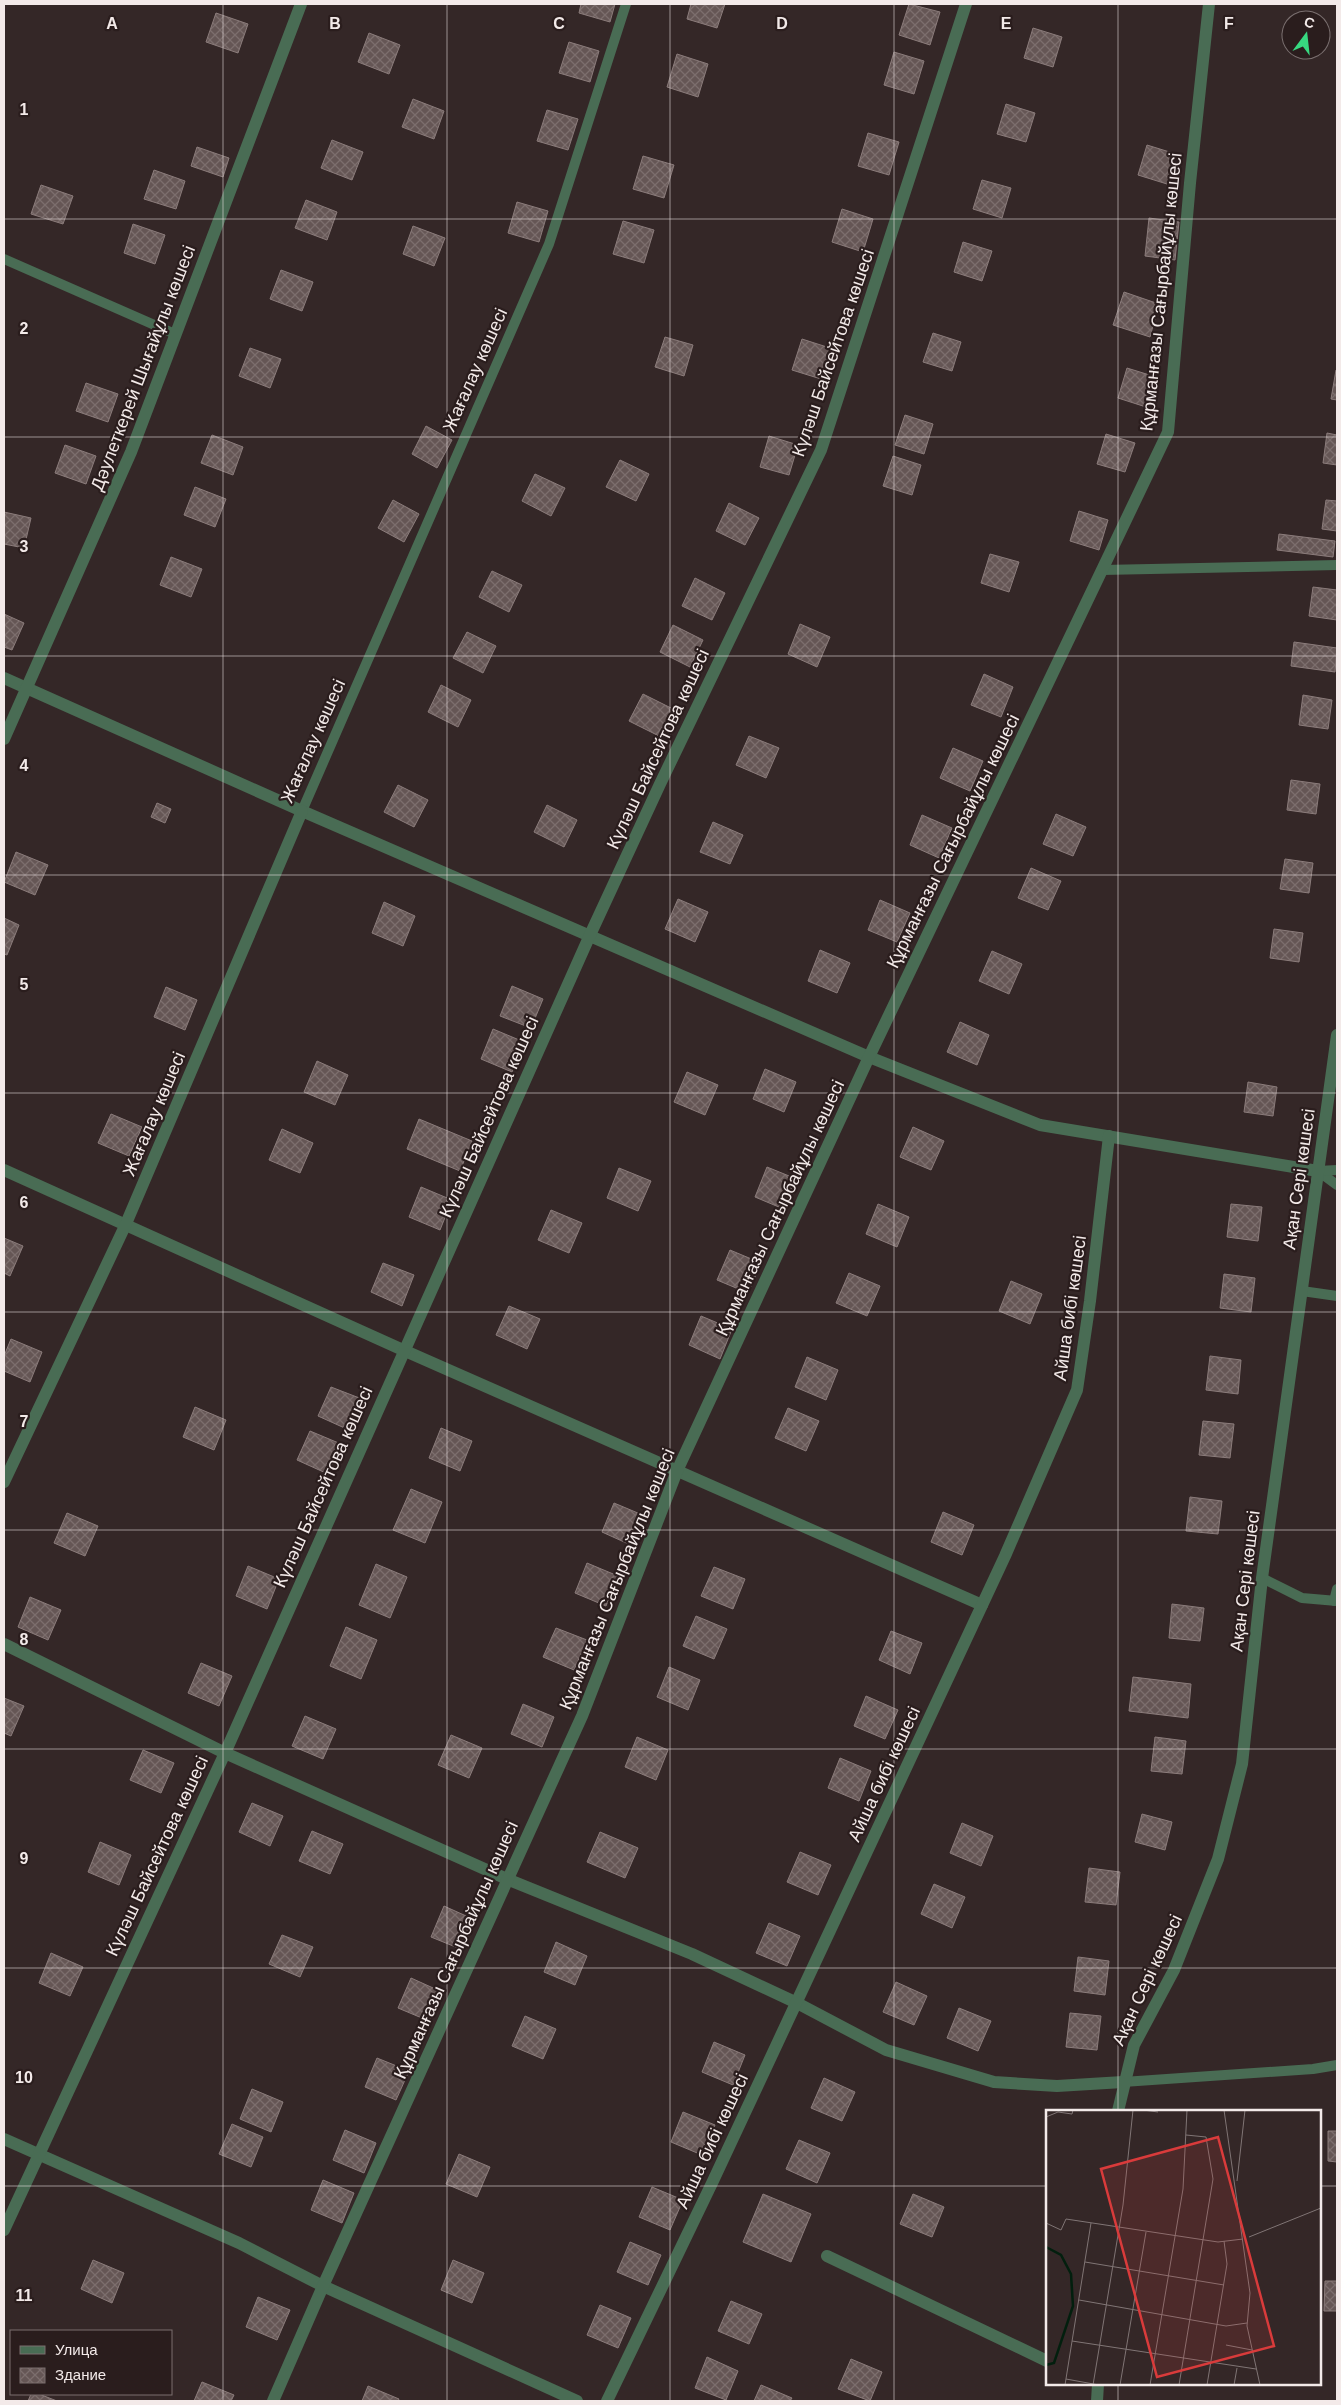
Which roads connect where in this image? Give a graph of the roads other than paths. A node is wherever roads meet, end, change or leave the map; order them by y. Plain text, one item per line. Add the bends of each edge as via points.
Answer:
1 (301, 4) edge
2 (626, 4) edge
3 (966, 4) edge
4 (1209, 4) edge
5 (4, 259) edge
6 (175, 334) junction
7 (1337, 566) edge
8 (1102, 570) junction
9 (4, 678) edge
10 (28, 689) junction
11 (4, 739) edge
12 (302, 810) junction
13 (590, 935) junction
14 (1337, 1035) edge
15 (869, 1057) junction
16 (1109, 1136) junction
17 (4, 1170) edge
18 (1337, 1170) edge
19 (1318, 1171) junction
20 (1337, 1185) edge
21 (125, 1226) junction
22 (1302, 1291) junction
23 (1337, 1296) edge
24 (403, 1350) junction
25 (677, 1471) junction
26 (4, 1482) edge
27 (1262, 1578) junction
28 (1337, 1589) edge
29 (1335, 1601) edge
30 (982, 1605) junction
31 (4, 1644) edge
32 (225, 1753) junction
33 (507, 1878) junction
34 (797, 2003) junction
35 (1337, 2066) edge
36 (1123, 2082) junction
37 (1118, 2110) edge
38 (4, 2139) edge
39 (38, 2154) junction
40 (4, 2230) edge
41 (827, 2256) dead end
42 (322, 2286) junction
43 (1046, 2361) edge
44 (1097, 2385) edge
45 (273, 2401) edge
46 (577, 2401) edge
47 (607, 2401) edge
48 (1097, 2401) edge

1 - 6 street, Дәулеткерей Шығайұлы көшесі
2 - 12 lane, Жағалау көшесі via 550,244
3 - 13 street, Күләш Байсейтова көшесі via 821,450
4 - 8 street, Құрманғазы Сағырбайұлы көшесі via 1168,432
5 - 6 lane
6 - 10 street, Дәулеткерей Шығайұлы көшесі via 131,452
7 - 8 lane
8 - 15 street, Құрманғазы Сағырбайұлы көшесі
9 - 10 street
10 - 11 street, Дәулеткерей Шығайұлы көшесі
10 - 12 street
12 - 13 street
12 - 21 street, Жағалау көшесі
13 - 15 street
13 - 24 street, Күләш Байсейтова көшесі
14 - 19 street, Ақан Сері көшесі
15 - 16 street via 1040,1125
15 - 25 street, Құрманғазы Сағырбайұлы көшесі
16 - 19 street
16 - 30 street, Айша бибі көшесі via 1077,1390
17 - 21 street
18 - 19 lane
19 - 20 lane
19 - 22 street, Ақан Сері көшесі
21 - 24 street
21 - 26 street, Жағалау көшесі
22 - 23 lane
22 - 27 street, Ақан Сері көшесі
24 - 25 street
24 - 32 street, Күләш Байсейтова көшесі
25 - 30 street
25 - 33 street, Құрманғазы Сағырбайұлы көшесі via 582,1716
27 - 29 lane via 1302,1598
27 - 36 street, Ақан Сері көшесі via 1242,1764 1218,1859 1174,1970 1134,2045
28 - 29 lane
30 - 34 street, Айша бибі көшесі
31 - 32 street
32 - 33 street
32 - 39 street, Күләш Байсейтова көшесі
33 - 34 street via 692,1954
33 - 42 street, Құрманғазы Сағырбайұлы көшесі
34 - 36 street via 886,2050 994,2082 1057,2086
34 - 47 street, Айша бибі көшесі
35 - 36 lane
36 - 37 street, Ақан Сері көшесі
38 - 39 street
39 - 40 street, Күләш Байсейтова көшесі
39 - 42 street via 239,2243
41 - 43 street
42 - 45 street, Құрманғазы Сағырбайұлы көшесі
42 - 46 street
44 - 48 street

